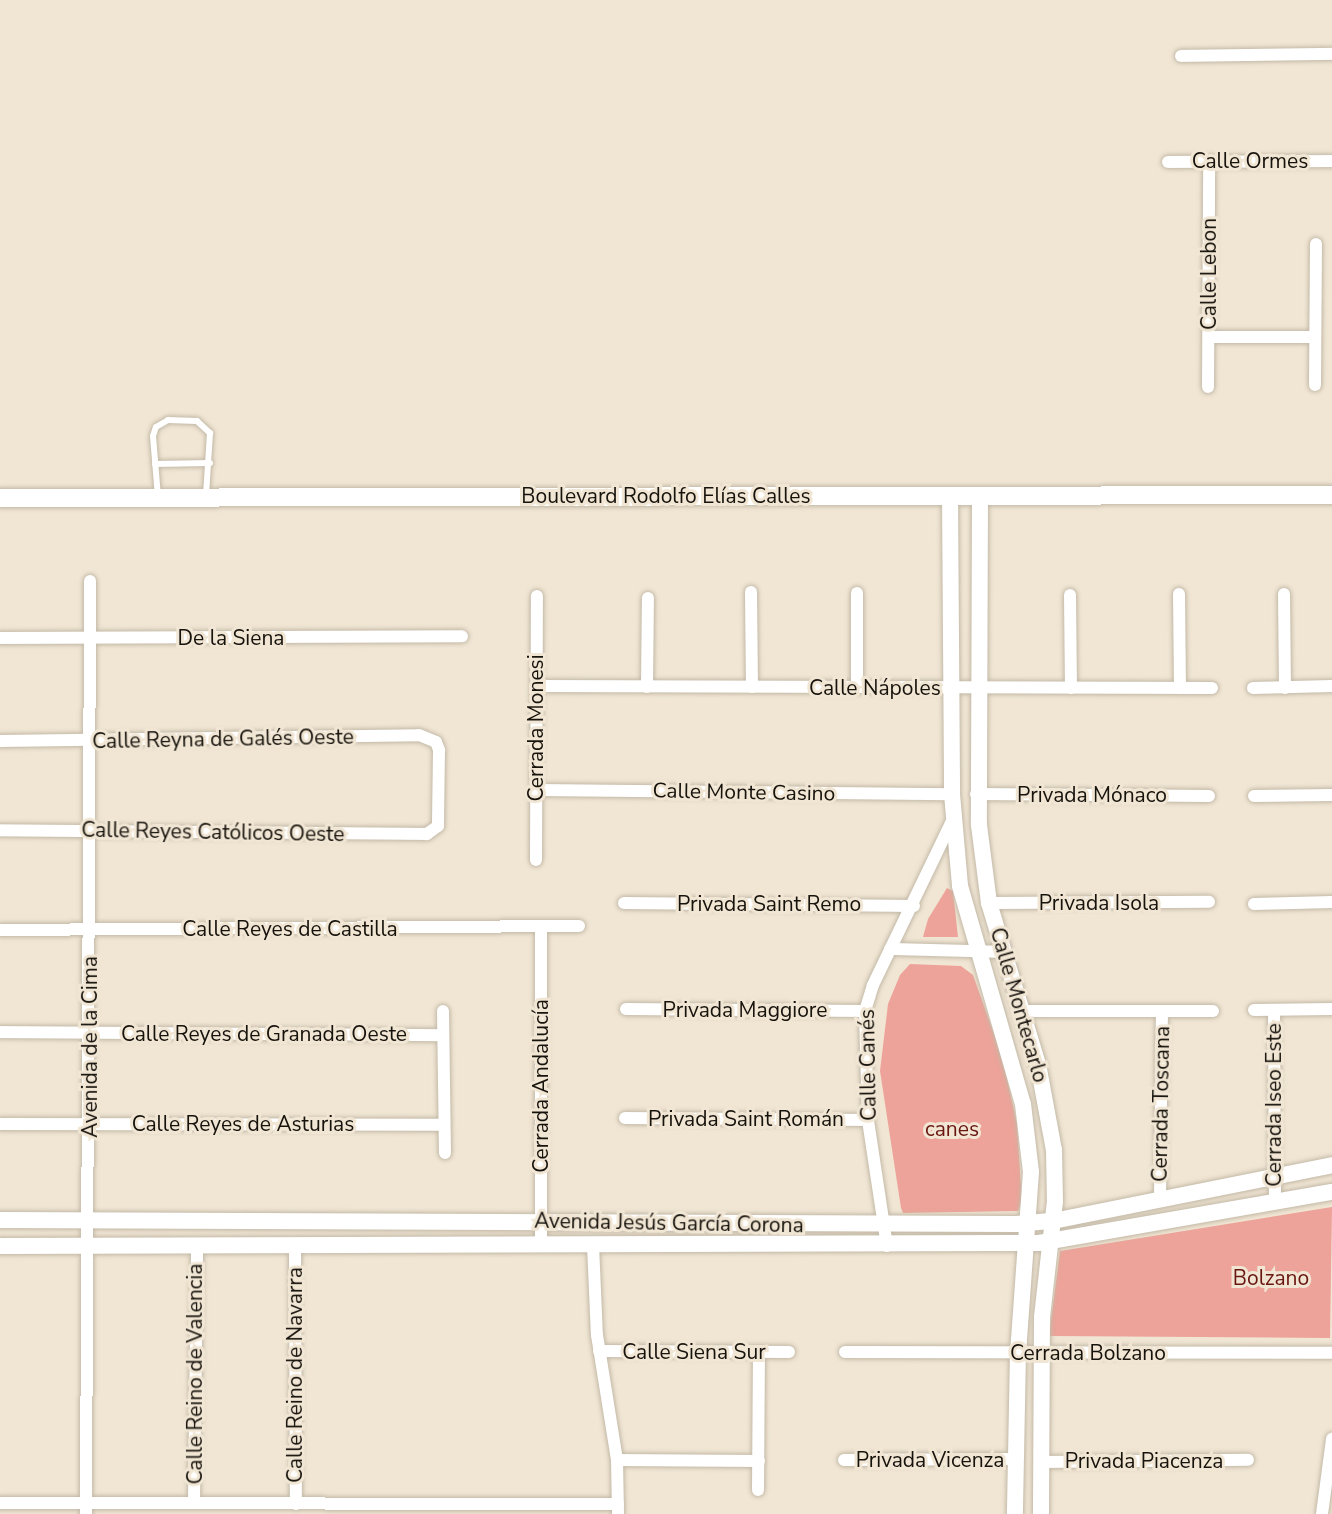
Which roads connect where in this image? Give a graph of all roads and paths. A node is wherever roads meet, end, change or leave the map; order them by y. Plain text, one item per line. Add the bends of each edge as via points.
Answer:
1 (1332, 54) edge
2 (1181, 57) dead end
3 (1209, 161) junction
4 (1332, 161) edge
5 (1168, 162) dead end
6 (1316, 244) dead end
7 (1317, 271) junction
8 (1332, 271) edge
9 (1209, 337) junction
10 (1314, 337) junction
11 (1315, 384) dead end
12 (1208, 387) dead end
13 (210, 463) junction
14 (155, 464) junction
15 (980, 495) junction
16 (1332, 495) edge
17 (950, 496) junction
18 (206, 497) junction
19 (0, 498) edge
20 (158, 498) junction
21 (90, 581) dead end
22 (751, 592) dead end
23 (857, 593) dead end
24 (1179, 594) dead end
25 (1284, 594) dead end
26 (1070, 595) dead end
27 (537, 596) dead end
28 (648, 597) dead end
29 (462, 636) dead end
30 (0, 638) edge
31 (91, 639) junction
32 (537, 686) junction
33 (1332, 686) edge
34 (647, 687) junction
35 (752, 687) junction
36 (857, 688) junction
37 (951, 688) junction
38 (1071, 688) junction
39 (1180, 688) junction
40 (1212, 688) dead end
41 (1253, 688) dead end
42 (1285, 688) junction
43 (976, 689) junction
44 (0, 741) edge
45 (92, 742) junction
46 (537, 790) junction
47 (952, 794) junction
48 (976, 794) junction
49 (1209, 796) dead end
50 (1254, 796) dead end
51 (1332, 796) edge
52 (953, 818) junction
53 (0, 830) edge
54 (92, 831) junction
55 (427, 834) joint
56 (536, 860) dead end
57 (1209, 902) dead end
58 (1332, 902) edge
59 (624, 903) dead end
60 (989, 903) junction
61 (1254, 904) dead end
62 (914, 906) junction
63 (579, 926) dead end
64 (541, 927) junction
65 (0, 930) edge
66 (89, 930) junction
67 (890, 949) junction
68 (977, 952) junction
69 (1001, 952) junction
70 (625, 1009) dead end
71 (1332, 1009) edge
72 (1254, 1010) dead end
73 (1274, 1010) junction
74 (443, 1011) dead end
75 (865, 1011) junction
76 (1020, 1011) junction
77 (1162, 1011) junction
78 (1213, 1011) dead end
79 (0, 1032) edge
80 (89, 1033) junction
81 (443, 1035) junction
82 (625, 1118) dead end
83 (868, 1120) junction
84 (0, 1124) edge
85 (91, 1124) junction
86 (444, 1125) junction
87 (445, 1153) dead end
88 (1332, 1165) edge
89 (1272, 1177) junction
90 (1332, 1192) edge
91 (1160, 1198) junction
92 (1275, 1200) junction
93 (89, 1219) junction
94 (0, 1220) edge
95 (541, 1221) junction
96 (1053, 1221) junction
97 (1029, 1223) junction
98 (885, 1225) junction
99 (1050, 1243) junction
100 (1026, 1244) junction
101 (541, 1245) junction
102 (593, 1245) junction
103 (0, 1246) edge
104 (295, 1246) junction
105 (887, 1246) junction
106 (88, 1247) junction
107 (197, 1247) junction
108 (598, 1351) junction
109 (759, 1352) junction
110 (789, 1352) dead end
111 (845, 1352) dead end
112 (1018, 1352) junction
113 (1041, 1353) junction
114 (1332, 1353) edge
115 (1332, 1439) edge
116 (1330, 1457) edge
117 (1015, 1459) junction
118 (617, 1460) junction
119 (844, 1460) dead end
120 (1248, 1460) dead end
121 (759, 1461) junction
122 (1040, 1462) junction
123 (758, 1490) dead end
124 (194, 1502) junction
125 (0, 1503) edge
126 (296, 1504) junction
127 (86, 1509) edge
128 (618, 1509) edge
129 (1015, 1514) edge
130 (1041, 1514) edge
131 (1322, 1514) edge

1 - 2 street
3 - 4 street, Calle Ormes
3 - 5 street, Calle Ormes
3 - 9 street, Calle Lebon
6 - 7 street
7 - 8 street
7 - 10 street
9 - 10 street
9 - 12 street, Calle Lebon
10 - 11 street
13 - 14 lane
13 - 14 lane via 211,433 205,424 168,420 156,427 152,436
13 - 18 lane
14 - 20 lane
15 - 16 main road, Boulevard Rodolfo Elías Calles
15 - 17 main road, Boulevard Rodolfo Elías Calles
15 - 43 street, Calle Montecarlo
17 - 18 main road, Boulevard Rodolfo Elías Calles
17 - 37 street, Calle Montecarlo
18 - 20 main road, Boulevard Rodolfo Elías Calles
19 - 20 main road, Boulevard Rodolfo Elías Calles
21 - 31 street, Avenida de la Cima
22 - 35 street
23 - 36 street
24 - 39 street
25 - 42 street
26 - 38 street
27 - 32 street, Cerrada Monesi
28 - 34 street
29 - 31 street, De la Siena
30 - 31 street, De la Siena
31 - 45 street, Avenida de la Cima
32 - 34 street, Calle Nápoles
32 - 46 street, Cerrada Monesi
33 - 42 street
34 - 35 street, Calle Nápoles
35 - 36 street, Calle Nápoles
36 - 37 street, Calle Nápoles
37 - 43 street, Calle Nápoles
37 - 47 street, Calle Montecarlo
38 - 39 street, Calle Nápoles
38 - 43 street, Calle Nápoles
39 - 40 street, Calle Nápoles
41 - 42 street
43 - 48 street, Calle Montecarlo
44 - 45 street, Calle Reyna de Galés Oeste
45 - 54 street, Avenida de la Cima
45 - 55 street, Calle Reyna de Galés Oeste via 419,735 436,742 439,750 438,826
46 - 47 street, Calle Monte Casino
46 - 56 street, Cerrada Monesi
47 - 52 street, Calle Montecarlo
48 - 49 street, Privada Mónaco
48 - 60 street, Calle Montecarlo
50 - 51 street
52 - 62 street, Calle Canés
52 - 68 street, Calle Montecarlo via 960,886
53 - 54 street, Calle Reyes Católicos Oeste
54 - 55 street, Calle Reyes Católicos Oeste
54 - 66 street, Avenida de la Cima
57 - 60 street, Privada Isola
58 - 61 street
59 - 62 street, Privada Saint Remo
60 - 69 street, Calle Montecarlo
62 - 67 street, Calle Canés
63 - 64 street, Calle Reyes de Castilla
64 - 66 street, Calle Reyes de Castilla
64 - 95 street, Cerrada Andalucía
65 - 66 street, Calle Reyes de Castilla
66 - 80 street, Avenida de la Cima
67 - 68 street
67 - 75 street, Calle Canés
68 - 69 street
68 - 97 street, Calle Montecarlo via 1023,1104 1031,1171
69 - 76 street, Calle Montecarlo
70 - 75 street, Privada Maggiore
71 - 73 street, Cerrada Iseo Este
72 - 73 street, Cerrada Iseo Este
73 - 89 street, Cerrada Iseo Este
74 - 81 street
75 - 83 street, Calle Canés
76 - 77 street, Cerrada Toscana
76 - 96 street, Calle Montecarlo via 1038,1064 1051,1131
77 - 78 street, Cerrada Toscana
77 - 91 street, Cerrada Toscana
79 - 80 street, Calle Reyes de Granada Oeste
80 - 81 street, Calle Reyes de Granada Oeste
80 - 85 street, Avenida de la Cima
81 - 86 street
82 - 83 street, Privada Saint Román
83 - 98 street, Calle Canés
84 - 85 street, Calle Reyes de Asturias
85 - 86 street, Calle Reyes de Asturias
85 - 93 street, Avenida de la Cima
86 - 87 street
88 - 89 street, Avenida Jesús García Corona
89 - 91 street, Avenida Jesús García Corona
89 - 92 street, Cerrada Iseo Este
90 - 92 street, Avenida Jesús García Corona
91 - 96 street, Avenida Jesús García Corona
92 - 99 street, Avenida Jesús García Corona
93 - 94 street, Avenida Jesús García Corona
93 - 95 street, Avenida Jesús García Corona
93 - 106 street, Avenida de la Cima
95 - 98 street, Avenida Jesús García Corona
95 - 101 street, Cerrada Andalucía
96 - 97 street, Avenida Jesús García Corona
96 - 99 street, Calle Montecarlo
97 - 98 street, Avenida Jesús García Corona
97 - 100 street, Calle Montecarlo
98 - 105 street, Calle Canés
99 - 100 street, Avenida Jesús García Corona
99 - 113 street, Calle Montecarlo
100 - 105 street, Avenida Jesús García Corona
100 - 112 street, Calle Montecarlo
101 - 102 street, Avenida Jesús García Corona
101 - 104 street, Avenida Jesús García Corona
102 - 105 street, Avenida Jesús García Corona
102 - 108 street
103 - 106 street, Avenida Jesús García Corona
104 - 107 street, Avenida Jesús García Corona
104 - 126 street, Calle Reino de Navarra
106 - 107 street, Avenida Jesús García Corona
106 - 127 street, Avenida de la Cima
107 - 124 street, Calle Reino de Valencia
108 - 109 street, Calle Siena Sur
108 - 118 street
109 - 110 street, Calle Siena Sur
109 - 121 street
111 - 112 street, Cerrada Bolzano
112 - 113 street, Cerrada Bolzano
112 - 117 street, Calle Montecarlo
113 - 114 street, Cerrada Bolzano
113 - 122 street, Calle Montecarlo
115 - 116 street
116 - 131 street
117 - 119 street, Privada Vicenza
117 - 129 street, Calle Montecarlo
118 - 121 street
118 - 128 street
120 - 122 street, Privada Piacenza
121 - 123 street
122 - 130 street, Calle Montecarlo
124 - 126 street
124 - 127 street
125 - 127 street
126 - 128 street

